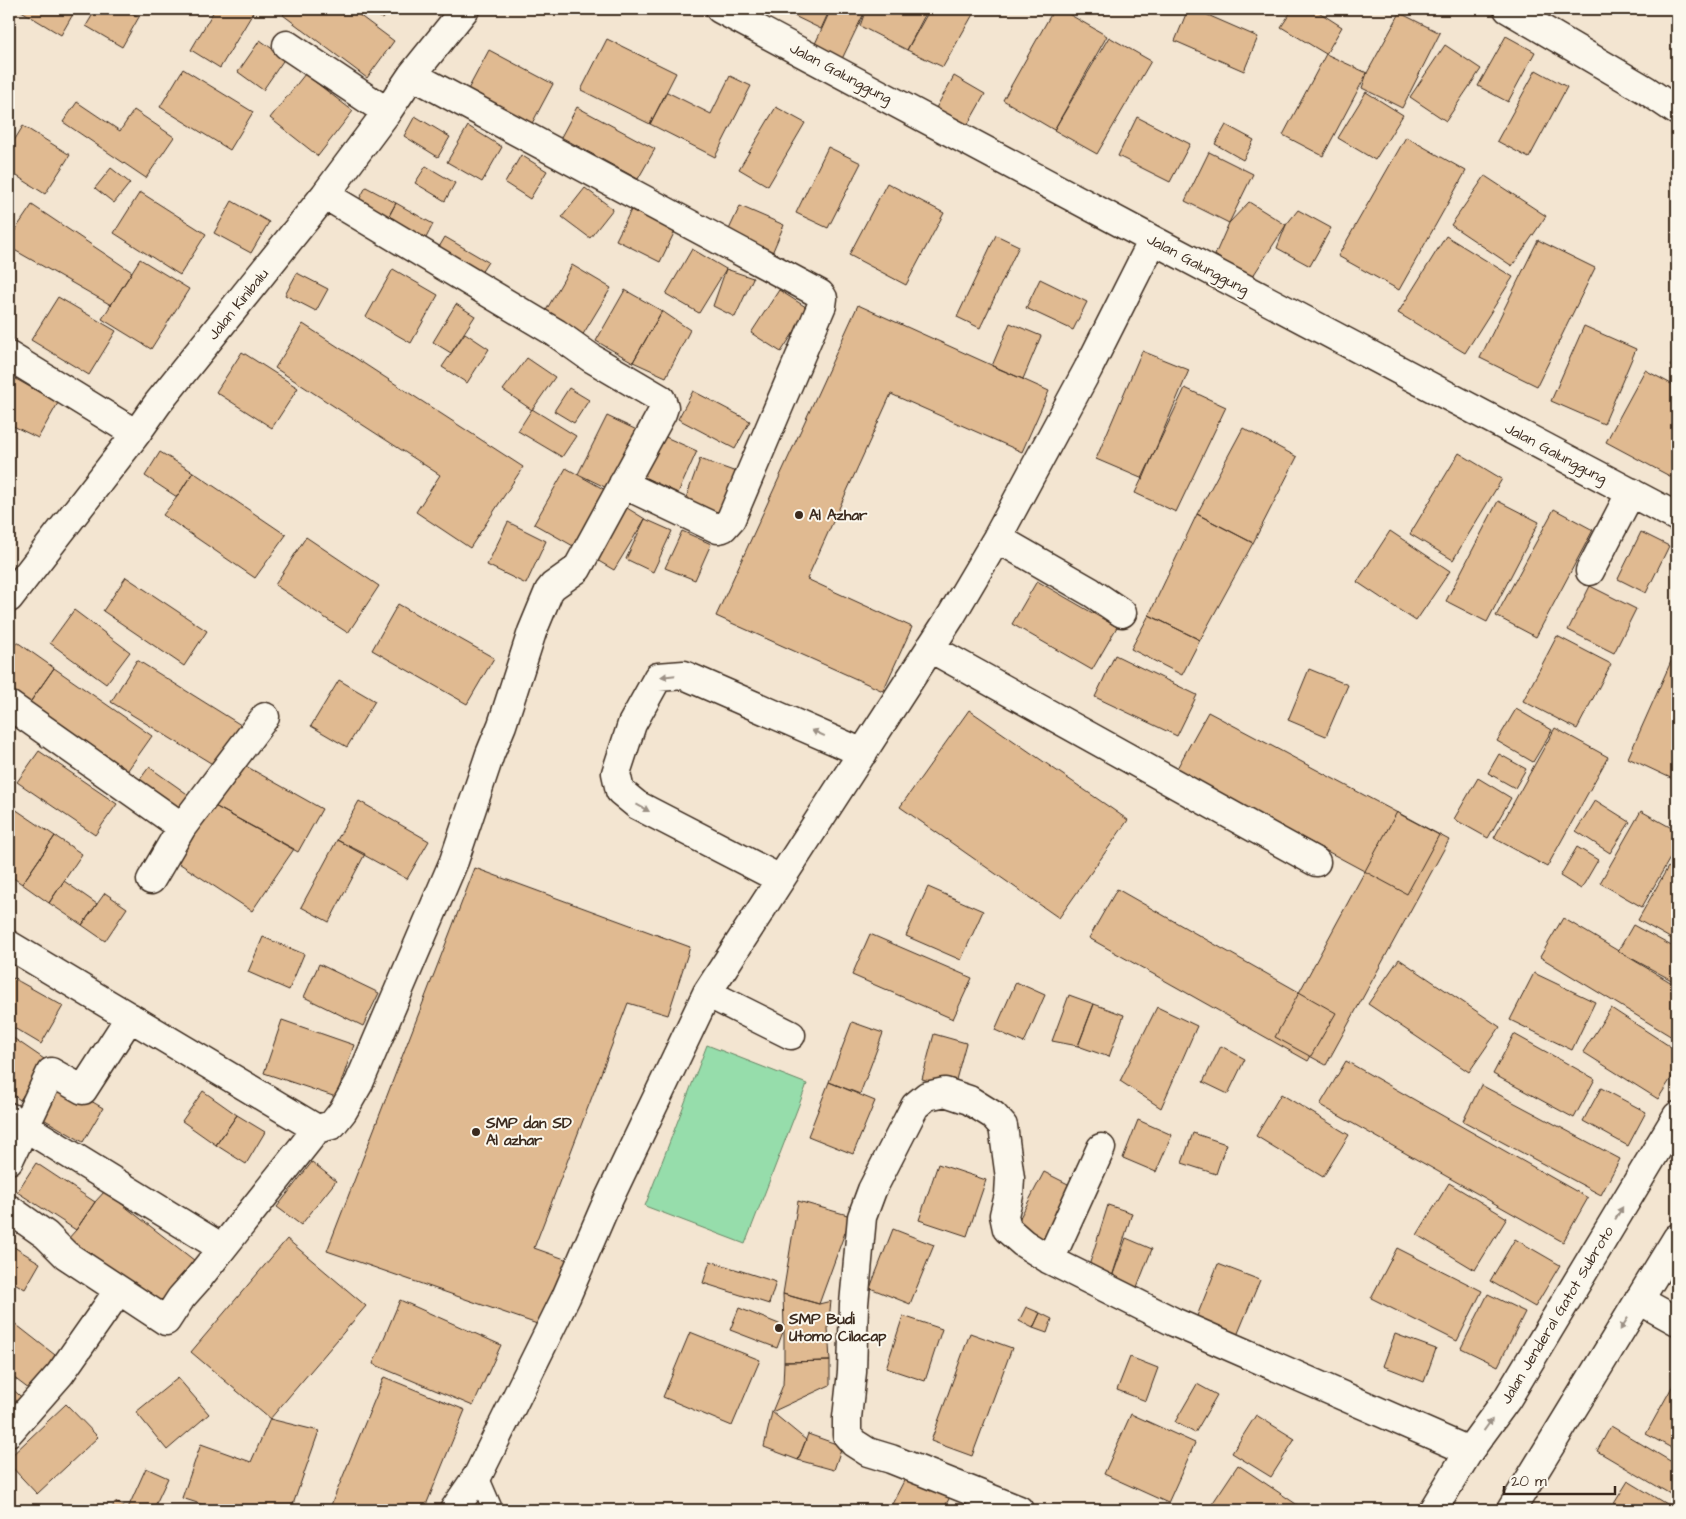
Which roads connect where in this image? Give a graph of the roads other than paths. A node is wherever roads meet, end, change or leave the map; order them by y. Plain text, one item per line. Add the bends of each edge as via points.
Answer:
1 (465, 9) edge
2 (720, 9) edge
3 (1508, 9) edge
4 (287, 45) dead end
5 (412, 75) junction
6 (1677, 111) edge
7 (387, 112) junction
8 (326, 195) junction
9 (1153, 240) junction
10 (9, 356) edge
11 (136, 434) junction
12 (623, 484) junction
13 (1631, 492) junction
14 (1677, 516) edge
15 (997, 538) junction
16 (1590, 570) dead end
17 (9, 598) edge
18 (1122, 613) dead end
19 (930, 648) junction
20 (9, 704) edge
21 (264, 717) dead end
22 (863, 753) junction
23 (182, 827) junction
24 (1316, 862) dead end
25 (780, 879) junction
26 (151, 880) dead end
27 (9, 945) edge
28 (707, 993) junction
29 (130, 1017) junction
30 (791, 1035) dead end
31 (1677, 1116) edge
32 (16, 1122) edge
33 (316, 1128) junction
34 (1101, 1148) dead end
35 (9, 1160) edge
36 (9, 1209) edge
37 (1677, 1238) edge
38 (222, 1248) junction
39 (1050, 1260) junction
40 (119, 1290) junction
41 (1639, 1300) junction
42 (1677, 1321) edge
43 (9, 1432) edge
44 (1469, 1451) junction
45 (478, 1475) junction
46 (454, 1510) edge
47 (493, 1510) edge
48 (1019, 1510) edge
49 (1433, 1510) edge
50 (1511, 1510) edge

1 - 5 street, Jalan Kinibalu
2 - 9 street, Jalan Galunggung
3 - 6 street
4 - 7 street
5 - 7 street, Jalan Kinibalu
5 - 12 street via 823,298 731,518 723,528 718,529
7 - 8 street, Jalan Kinibalu
8 - 11 street, Jalan Kinibalu
8 - 12 street via 662,399 662,413
9 - 13 street, Jalan Galunggung
9 - 15 street
10 - 11 street
11 - 17 street, Jalan Kinibalu
12 - 33 street via 577,569 549,592 532,632 454,861 360,1083 332,1125
13 - 14 street, Jalan Galunggung
13 - 16 street
15 - 18 street
15 - 19 street
19 - 22 street
19 - 24 street
20 - 23 street
21 - 23 street
22 - 25 street
22 -> 25 street via 684,675 658,677 632,724 618,765 616,773 620,792 637,805
23 - 26 street
25 - 28 street
27 - 29 street
28 - 30 street
28 - 45 street via 604,1209 566,1297
29 - 32 street via 83,1090 51,1072
29 - 33 street
44 -> 31 street, Jalan Jenderal Gatot Subroto via 1507,1399
32 - 35 street
32 - 38 street
33 - 38 street
34 - 39 street
36 - 40 street via 46,1235 66,1255
37 - 41 street
38 - 40 street via 166,1320
39 - 44 street via 1174,1322
39 - 48 street via 1007,1230 1004,1215 1010,1178 1003,1126 993,1115 969,1100 945,1092 927,1096 915,1106 872,1190 862,1217 847,1435 868,1452
40 - 43 street via 60,1374
41 - 42 street
41 -> 50 street
44 - 49 street, Jalan Jenderal Gatot Subroto
45 - 46 street
45 - 47 lane

